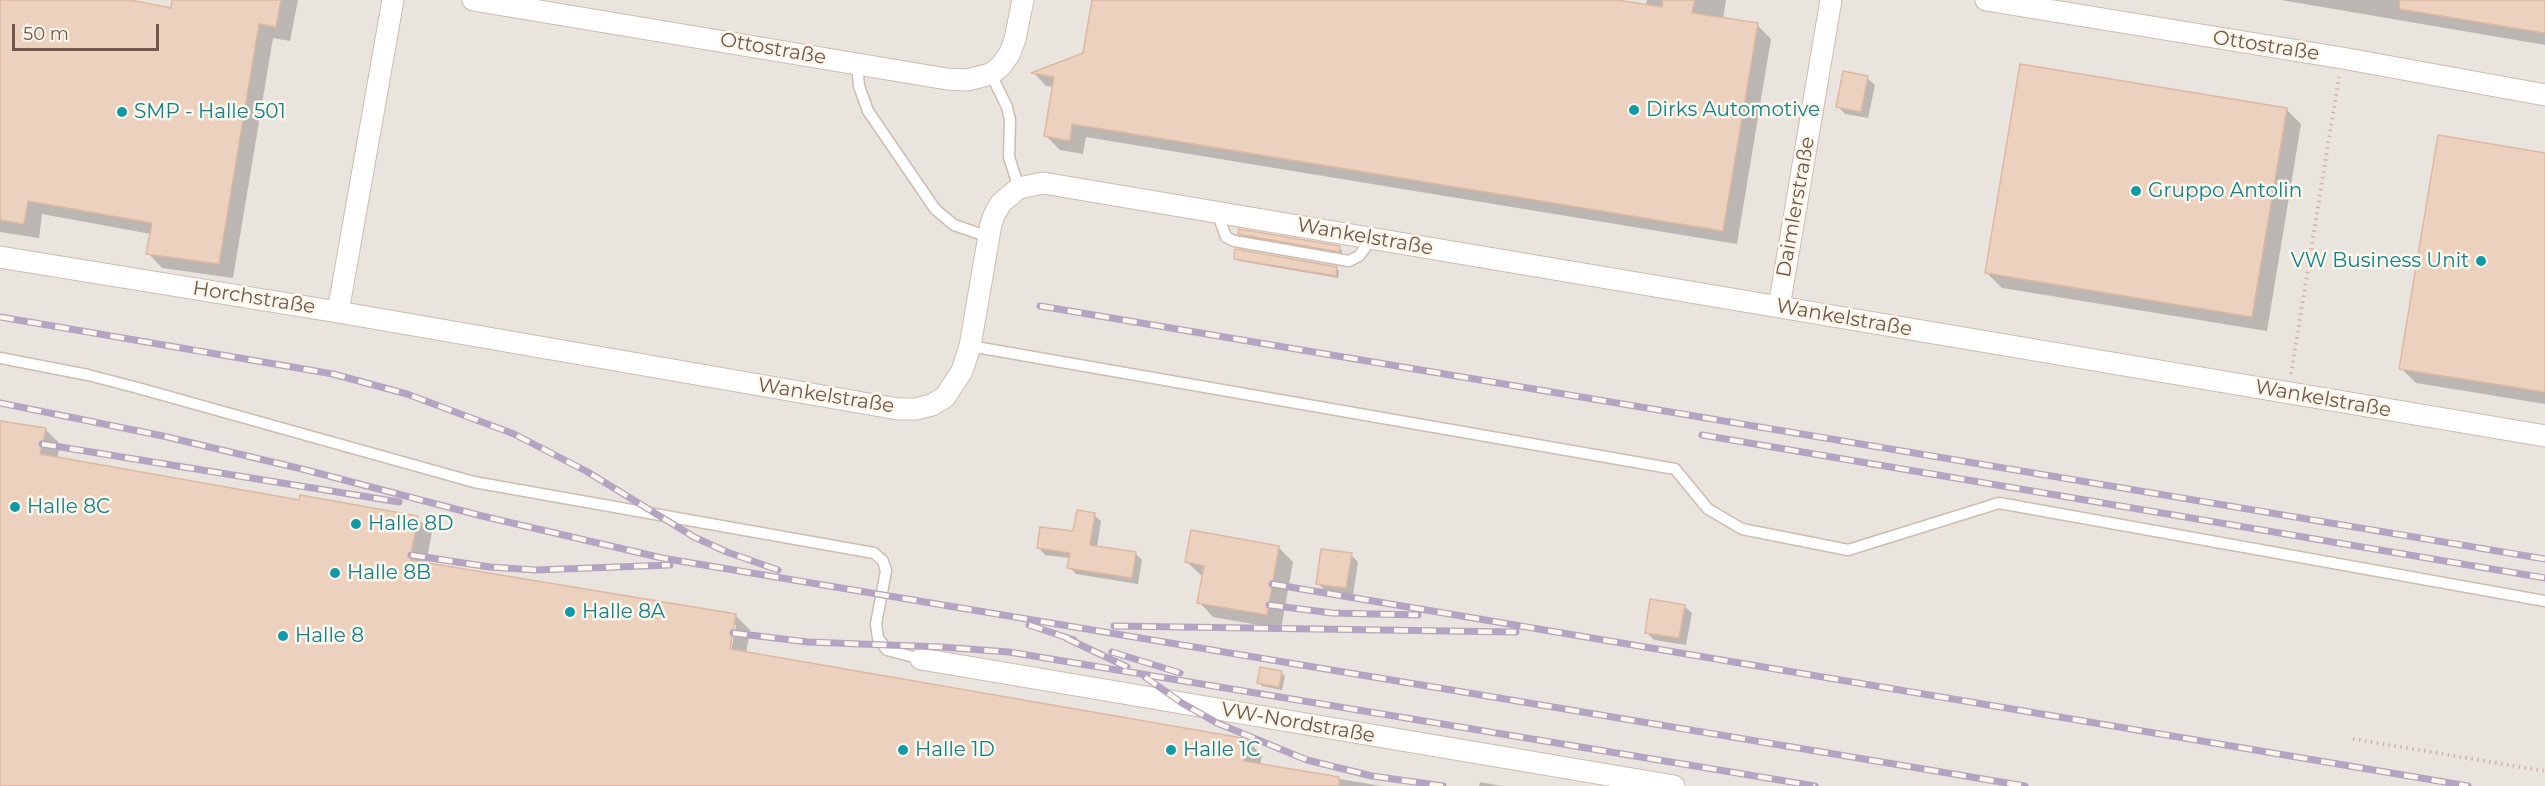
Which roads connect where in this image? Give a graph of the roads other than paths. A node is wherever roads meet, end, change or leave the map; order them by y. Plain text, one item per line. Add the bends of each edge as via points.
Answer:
1 (393, 0) edge
2 (473, 0) edge
3 (1023, 0) edge
4 (1831, 0) edge
5 (1986, 0) edge
6 (856, 63) junction
7 (991, 74) junction
8 (2545, 95) edge
9 (1019, 188) junction
10 (989, 237) junction
11 (0, 257) edge
12 (1779, 307) junction
13 (338, 312) junction
14 (970, 346) junction
15 (0, 358) edge
16 (2545, 436) edge
17 (2545, 601) edge
18 (921, 659) joint
19 (1674, 786) edge

1 - 13 street, Horchstraße
2 - 6 street, Ottostraße
3 - 7 street via 1010,53
4 - 12 street, Daimlerstraße
5 - 8 street, Ottostraße
6 - 7 street, Ottostraße via 946,79 968,80
6 - 10 lane via 868,111 935,209 954,225
7 - 9 lane via 1007,107 1009,157
9 - 10 street, Wankelstraße via 1001,203
9 - 12 street, Wankelstraße via 1055,184
10 - 14 street, Wankelstraße
11 - 13 street, Horchstraße
12 - 16 street, Wankelstraße
13 - 14 street, Wankelstraße via 898,409 932,405 945,397 962,371
14 - 17 lane via 1675,469 1708,509 1742,529 1848,550 1999,503
15 - 18 lane via 138,388 474,482 874,553 883,561 886,571 876,624 878,638 887,650
18 - 19 street, VW-Nordstraße

